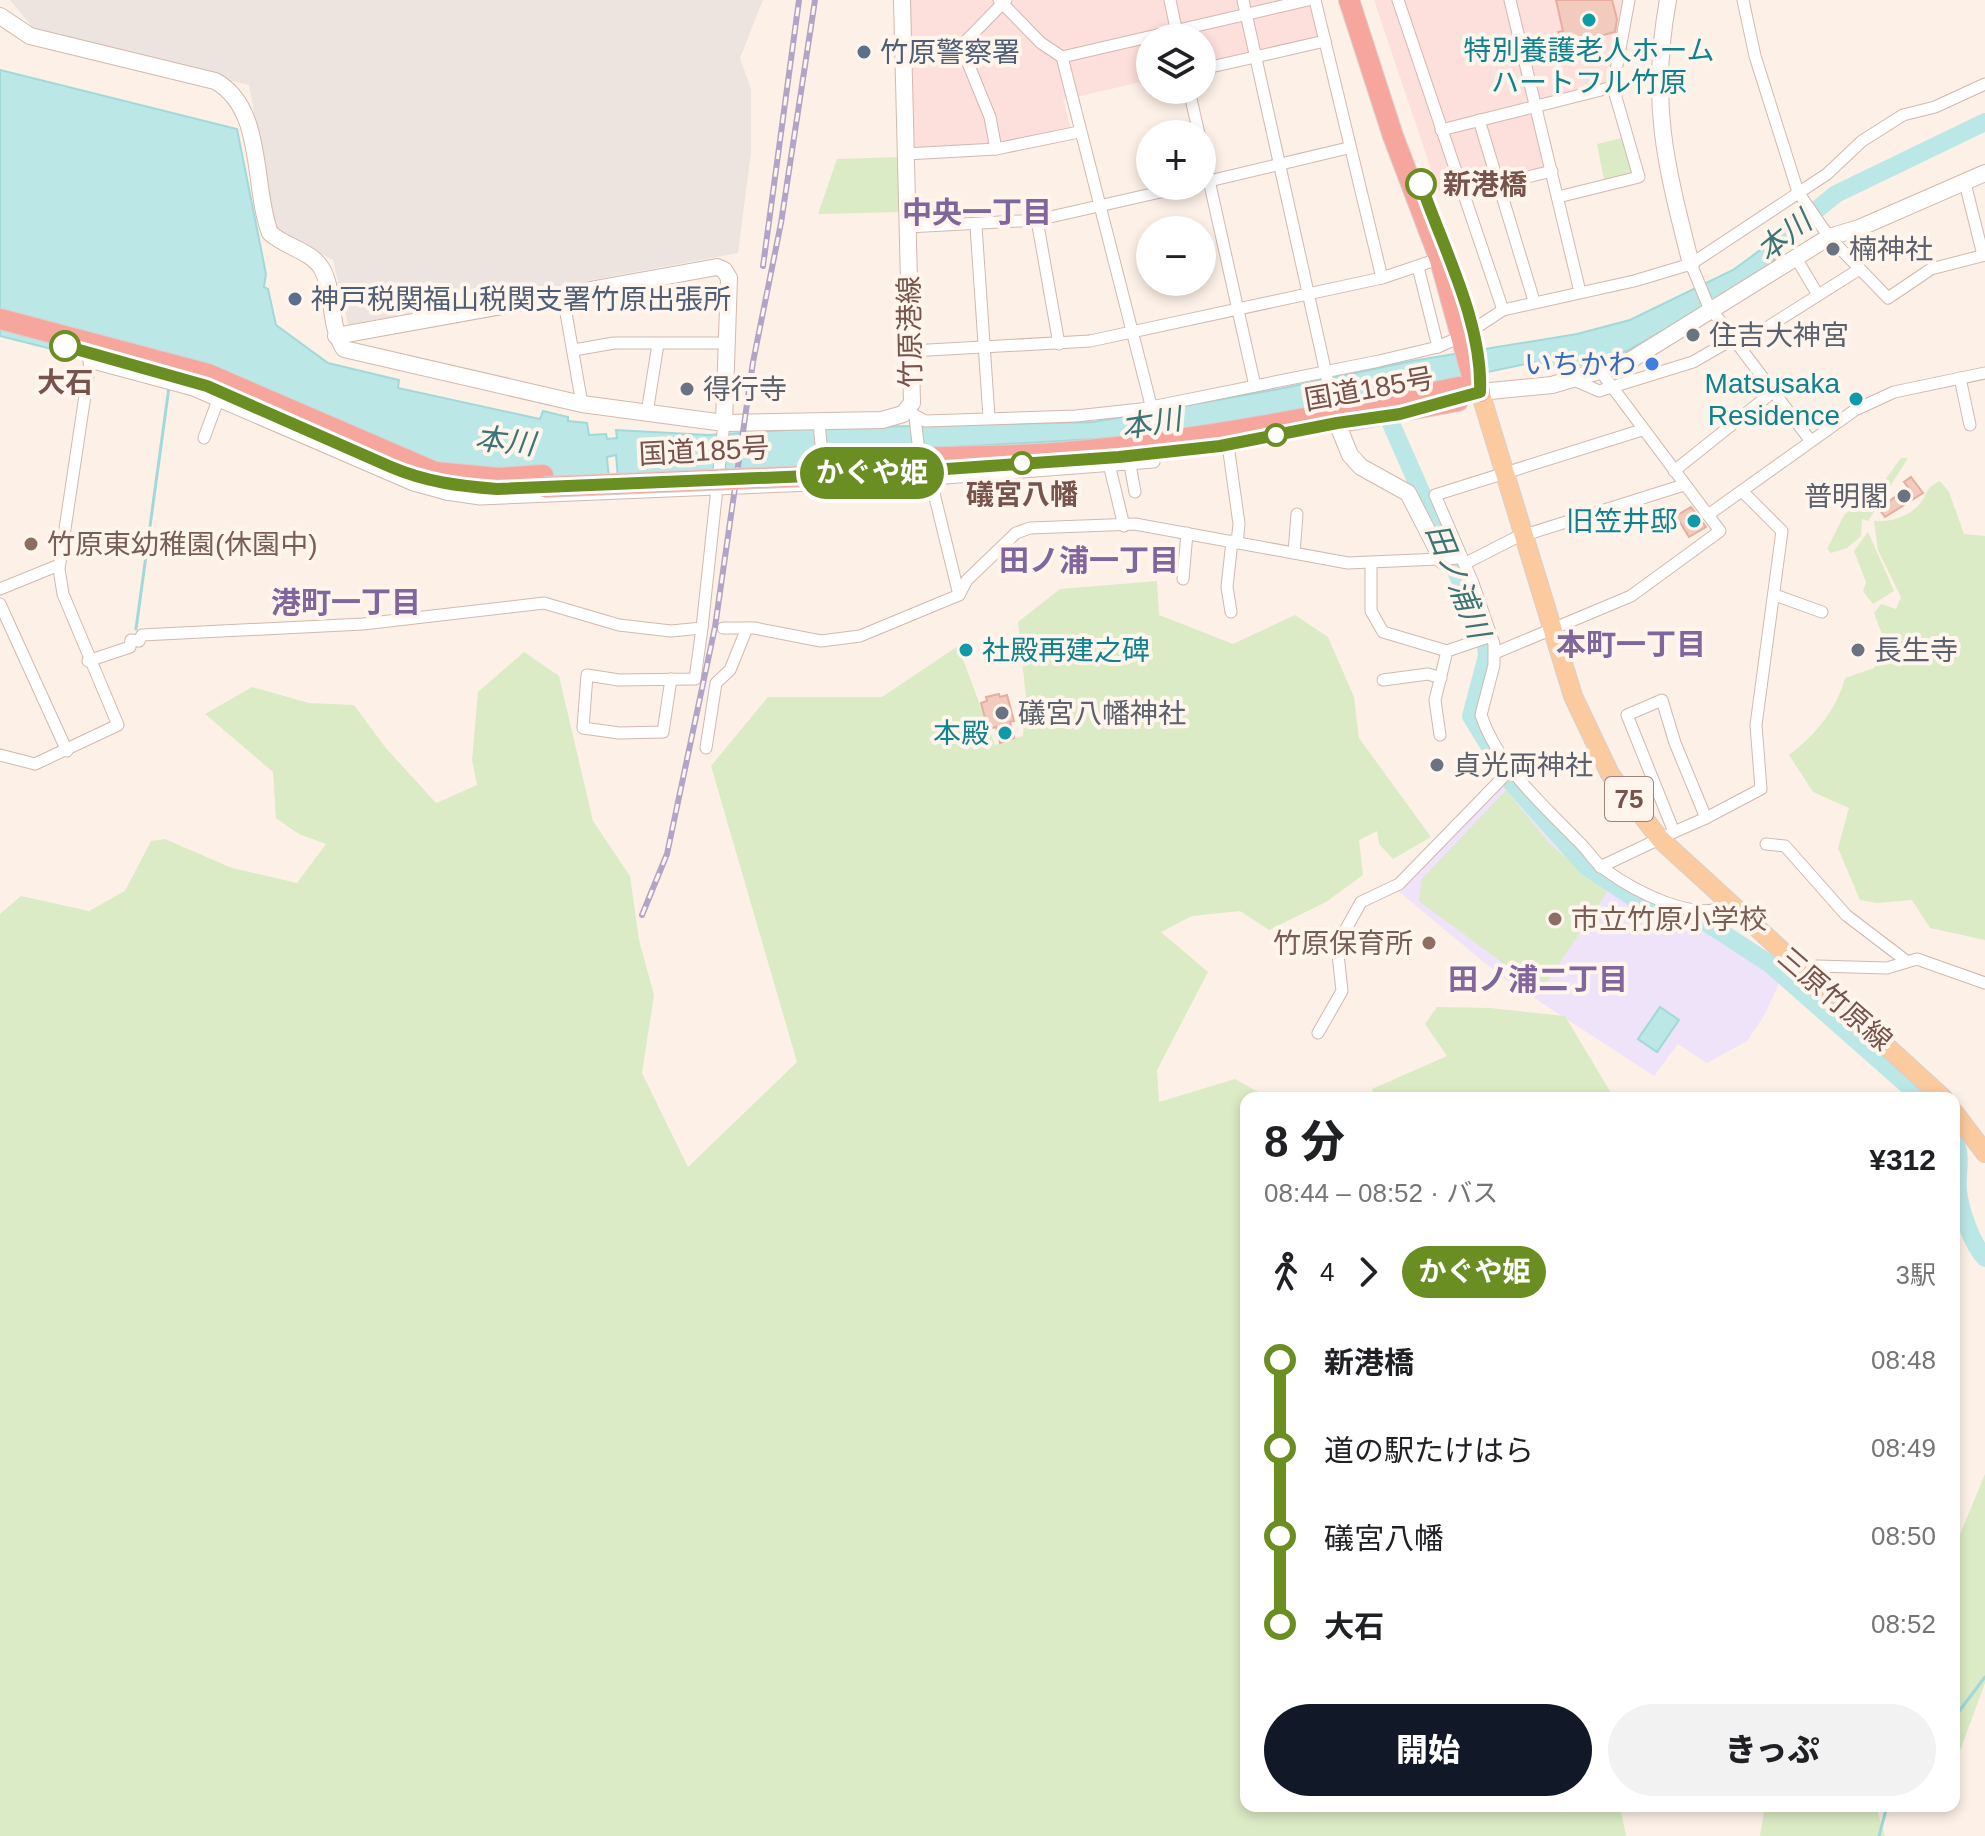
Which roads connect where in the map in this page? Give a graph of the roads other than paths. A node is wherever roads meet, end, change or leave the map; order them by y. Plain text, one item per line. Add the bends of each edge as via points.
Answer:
1 (902, 0) edge
2 (1170, 0) edge
3 (1243, 0) edge
4 (1308, 0) edge
5 (1315, 0) edge
6 (1349, 0) edge
7 (1362, 0) edge
8 (1398, 0) edge
9 (1510, 0) edge
10 (1629, 0) edge
11 (1668, 0) edge
12 (1743, 0) edge
13 (1003, 1) edge
14 (1247, 13) junction
15 (0, 16) edge
16 (1175, 24) edge
17 (1208, 24) edge
18 (1325, 41) junction
19 (1136, 42) edge
20 (961, 46) junction
21 (902, 47) junction
22 (1257, 56) junction
23 (1062, 57) junction
24 (1216, 66) edge
25 (1985, 84) edge
26 (1613, 87) junction
27 (1537, 106) junction
28 (1479, 120) junction
29 (1441, 130) junction
30 (1079, 132) junction
31 (1348, 148) junction
32 (996, 149) junction
33 (906, 154) junction
34 (1280, 164) junction
35 (1552, 171) junction
36 (1985, 173) edge
37 (1216, 179) edge
38 (1965, 183) junction
39 (1498, 184) junction
40 (1798, 192) junction
41 (1463, 193) junction
42 (1558, 197) junction
43 (1136, 198) edge
44 (1210, 200) edge
45 (1099, 207) junction
46 (1037, 220) junction
47 (976, 226) junction
48 (908, 227) junction
49 (1829, 237) junction
50 (1984, 255) edge
51 (1445, 258) junction
52 (1796, 258) junction
53 (1691, 264) junction
54 (1418, 267) junction
55 (1858, 270) junction
56 (1382, 278) junction
57 (1309, 292) junction
58 (1580, 292) junction
59 (1818, 295) junction
60 (563, 296) junction
61 (1534, 301) junction
62 (1710, 307) junction
63 (1239, 308) junction
64 (1503, 310) junction
65 (0, 319) edge
66 (0, 330) edge
67 (1132, 331) junction
68 (336, 336) junction
69 (1468, 340) junction
70 (1737, 342) junction
71 (728, 343) junction
72 (658, 344) junction
73 (1059, 344) junction
74 (1438, 347) junction
75 (983, 349) junction
76 (574, 350) junction
77 (911, 351) junction
78 (90, 354) junction
79 (1601, 372) junction
80 (1985, 373) edge
81 (1327, 376) junction
82 (1960, 378) junction
83 (1574, 380) junction
84 (1478, 381) junction
85 (1255, 386) junction
86 (1612, 386) junction
87 (1774, 391) junction
88 (220, 396) junction
89 (582, 404) junction
90 (1155, 408) junction
91 (1335, 412) junction
92 (647, 413) junction
93 (989, 417) junction
94 (912, 418) junction
95 (819, 425) junction
96 (1970, 425) dead end
97 (722, 429) junction
98 (1642, 430) junction
99 (204, 438) dead end
100 (1810, 440) junction
101 (1228, 445) junction
102 (1160, 447) junction
103 (1107, 457) junction
104 (1130, 465) junction
105 (917, 466) junction
106 (1674, 471) junction
107 (1506, 473) junction
108 (824, 482) junction
109 (1684, 485) junction
110 (446, 486) junction
111 (714, 488) junction
112 (1742, 491) junction
113 (1135, 492) dead end
114 (1297, 514) dead end
115 (1708, 515) junction
116 (1124, 526) junction
117 (1187, 533) junction
118 (1525, 535) junction
119 (1235, 542) junction
120 (1294, 553) junction
121 (1455, 560) junction
122 (1371, 564) junction
123 (59, 565) junction
124 (1183, 579) dead end
125 (0, 589) edge
126 (959, 595) junction
127 (1775, 595) junction
128 (0, 604) edge
129 (1231, 612) dead end
130 (1822, 612) dead end
131 (702, 628) junction
132 (723, 628) dead end
133 (747, 628) junction
134 (1554, 631) junction
135 (1491, 636) junction
136 (1447, 651) junction
137 (1495, 653) junction
138 (88, 661) junction
139 (1441, 678) junction
140 (671, 679) junction
141 (1383, 680) dead end
142 (1440, 735) dead end
143 (706, 748) dead end
144 (67, 751) junction
145 (0, 755) edge
146 (1508, 772) junction
147 (1706, 818) junction
148 (1667, 836) junction
149 (1766, 844) dead end
150 (1600, 867) junction
151 (1728, 905) junction
152 (1905, 960) junction
153 (1809, 976) junction
154 (1985, 983) edge
155 (1318, 1033) dead end
156 (1936, 1092) edge
157 (1960, 1120) edge
158 (1985, 1153) edge

1 - 21 street, 竹原港線
2 - 16 street
3 - 14 street
4 - 14 street
5 - 18 street
6 - 51 highway via 1393,136
7 - 51 highway
8 - 29 street
9 - 27 street
10 - 26 street
11 - 53 street via 1659,52 1660,130
12 - 40 street
13 - 20 street
13 - 23 street via 1041,43
14 - 17 street
14 - 22 street
15 - 68 street via 30,36 215,81 229,89 249,125 270,233 308,255 322,270
18 - 22 street
18 - 31 street
19 - 23 street
20 - 21 street
20 - 32 street via 990,117
21 - 33 street, 竹原港線
22 - 24 street
22 - 34 street
23 - 30 street
25 - 40 street via 1903,115
26 - 27 street
26 - 42 street via 1639,177
27 - 28 street
27 - 35 street
28 - 29 street
28 - 39 street
29 - 41 street
30 - 32 street
30 - 45 street
31 - 34 street
31 - 56 street
32 - 33 street
33 - 48 street, 竹原港線
34 - 37 street
34 - 57 street
35 - 39 street
35 - 42 street
36 - 38 street
38 - 49 street
38 - 50 street
39 - 41 street
39 - 61 street
40 - 49 street
40 - 53 street
41 - 64 street
42 - 58 street
43 - 45 street
44 - 63 street
45 - 46 street
45 - 67 street
46 - 47 street
46 - 73 street
47 - 48 street
47 - 75 street
48 - 77 street, 竹原港線
49 - 52 street
49 - 55 street
50 - 55 street via 1931,269 1888,298
51 - 54 street
51 - 69 highway
52 - 59 street
52 - 62 street
53 - 58 street
53 - 62 street
54 - 56 street
54 - 74 street
55 - 59 street
56 - 57 street
57 - 63 street
57 - 81 street
58 - 61 street
59 - 70 street
60 - 68 street
60 - 71 street via 717,267 729,278
60 - 76 street
61 - 64 street
62 - 70 street
62 - 79 street via 1637,358
63 - 67 street
63 - 85 street
64 - 69 street
65 - 78 highway, 国道185号
66 - 78 highway, 国道185号
67 - 73 street
67 - 90 street
68 - 89 street, 竹原港線 via 354,353
69 - 74 street
69 - 84 highway
70 - 86 street via 1693,362
70 - 87 street
71 - 72 street
71 - 97 street
72 - 76 street via 614,343
72 - 92 street
73 - 75 street
74 - 81 street
75 - 77 street
75 - 93 street
76 - 89 street
77 - 94 street, 竹原港線
78 - 88 highway, 国道185号
78 - 88 street
78 - 110 highway, 国道185号 via 208,374 409,462
78 - 123 street
79 - 83 street
79 - 86 street
80 - 82 street
81 - 85 street
81 - 91 street
82 - 96 street
82 - 100 street via 1894,392
83 - 84 street
83 - 86 street via 1599,391
84 - 91 highway, 国道185号 via 1399,407
84 - 107 main road, 三原竹原線 / 75
85 - 90 street
86 - 98 street
87 - 100 street
87 - 106 street
88 - 99 street
88 - 110 highway, 国道185号
89 - 92 street, 竹原港線
90 - 93 street
90 - 102 street
91 - 101 highway, 国道185号
91 - 102 highway, 国道185号
91 - 121 street via 1350,455 1361,467 1408,493
92 - 97 street, 竹原港線
93 - 94 street
94 - 95 street, 竹原港線
94 - 105 street
95 - 97 street, 竹原港線
95 - 108 street
97 - 111 street
98 - 106 street
98 - 107 street
100 - 112 street
101 - 102 highway, 国道185号
101 - 119 street via 1239,524
102 - 103 highway, 国道185号
102 - 104 street
103 - 104 street
103 - 105 highway, 国道185号
103 - 105 street
103 - 116 street
104 - 113 street
105 - 108 street
105 - 110 highway, 国道185号, bridge via 497,489
105 - 126 street
106 - 109 street
107 - 118 main road, 三原竹原線 / 75
107 - 121 street via 1435,495
108 - 111 street
109 - 115 street
109 - 118 street
110 - 111 street via 506,500
111 - 131 street
112 - 115 street
112 - 127 street via 1782,531
114 - 120 street
115 - 134 street via 1720,531 1631,596
116 - 117 street
116 - 126 street via 1030,528 1016,533 967,580
117 - 119 street
117 - 124 street
118 - 121 street
118 - 134 main road, 三原竹原線 / 75
119 - 120 street
119 - 129 street via 1227,587
120 - 122 street
121 - 122 street
121 - 135 street
122 - 136 street via 1371,611 1383,632
123 - 125 street
123 - 138 street via 63,594
126 - 133 street via 844,641
127 - 130 street
127 - 147 street via 1756,725 1761,789
128 - 144 street
131 - 138 street via 671,631 619,625 544,603 363,624 142,635 139,641 131,640 130,647
131 - 140 street via 695,679
132 - 133 street
133 - 143 street via 730,670 716,683
134 - 137 street
134 - 148 main road, 三原竹原線 / 75 via 1573,696 1610,774
135 - 136 street
135 - 137 street
136 - 139 street
137 - 146 street via 1481,715
138 - 144 street via 118,725
139 - 141 street via 1428,674
139 - 142 street via 1435,700
140 - 140 street via 587,675 583,728 663,732
144 - 145 street via 35,764
146 - 150 street
146 - 155 street via 1399,884 1361,902 1337,945 1342,991
147 - 148 street
147 - 148 street via 1662,700 1627,715
148 - 150 street
148 - 151 main road, 三原竹原線 / 75
149 - 152 street via 1785,846 1846,915
150 - 151 street via 1641,893 1705,914
151 - 153 main road, 三原竹原線 / 75
152 - 153 street via 1887,968 1817,966
152 - 154 street via 1917,959
153 - 156 main road, 三原竹原線 / 75
157 - 158 main road

